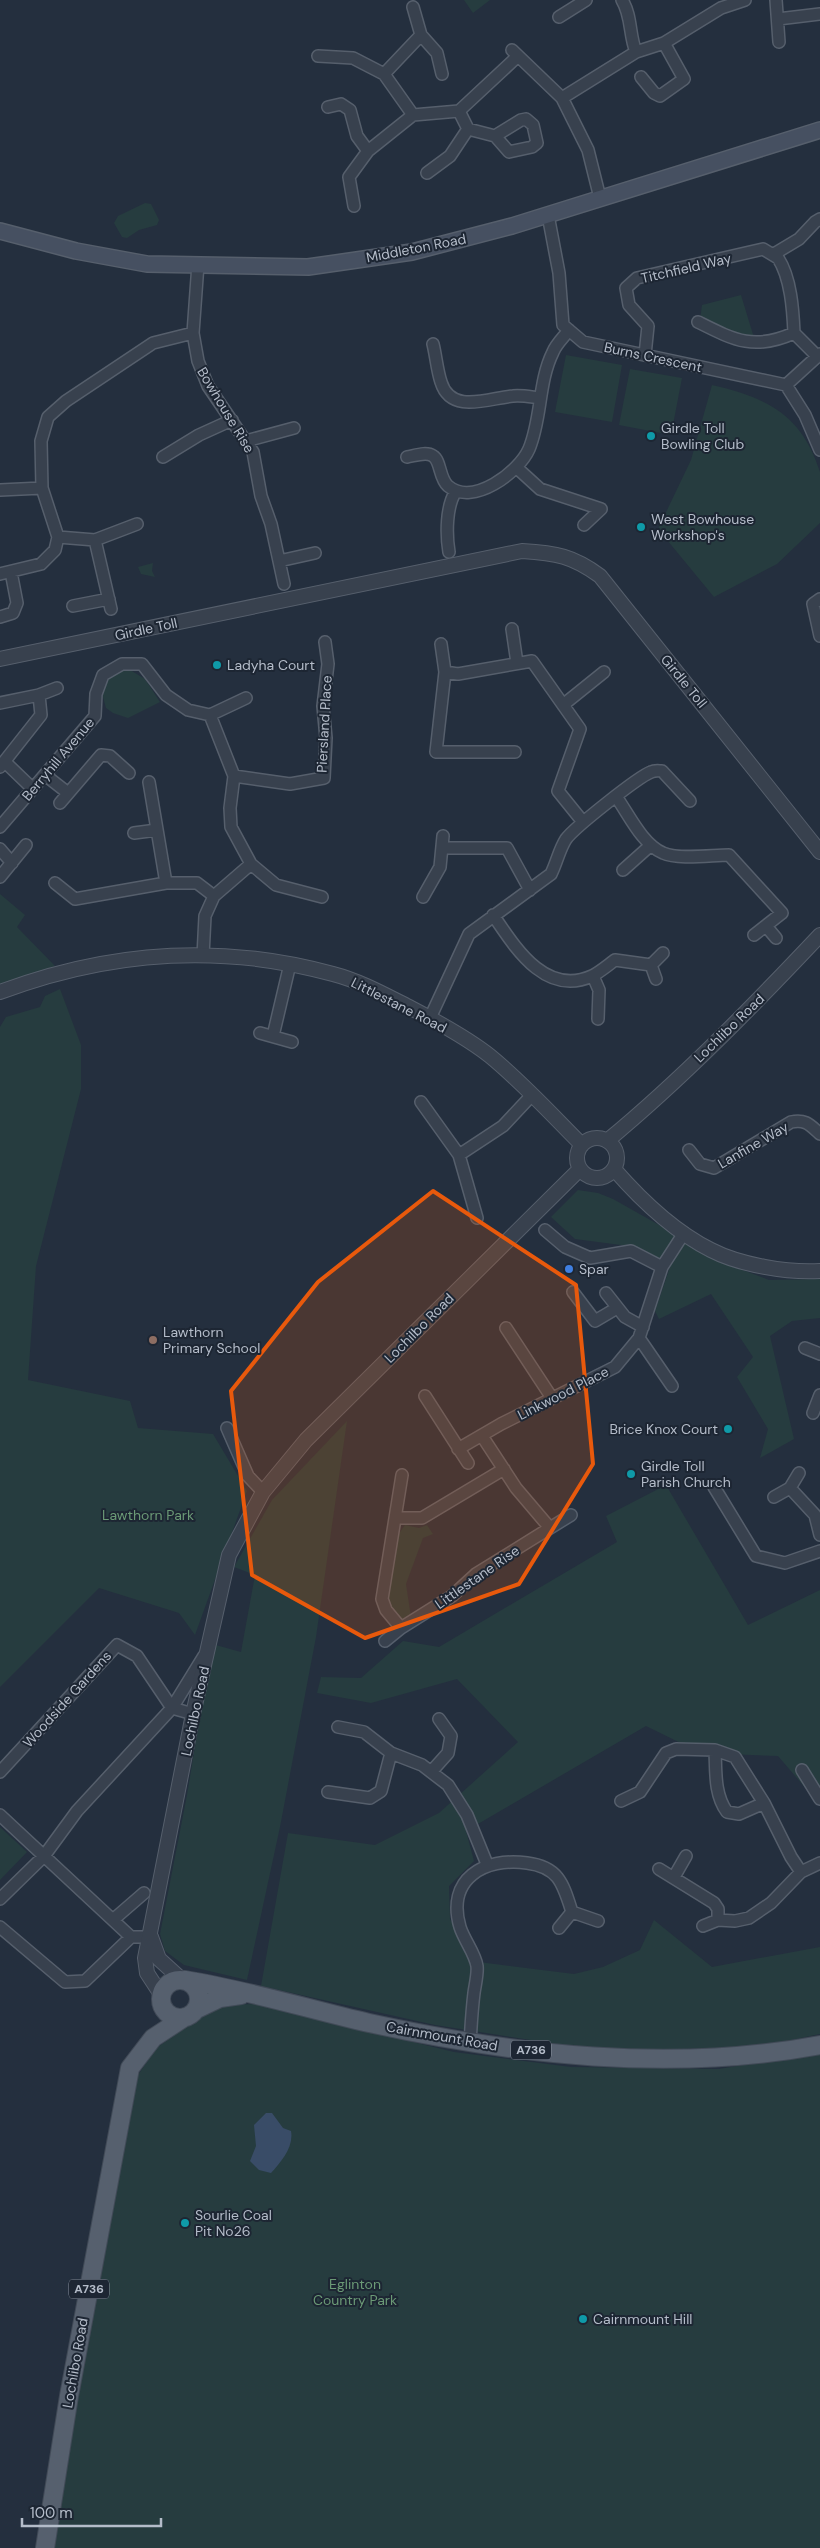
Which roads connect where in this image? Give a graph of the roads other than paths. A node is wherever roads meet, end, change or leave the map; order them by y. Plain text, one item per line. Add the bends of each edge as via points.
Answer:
1 (586, 0) edge
2 (622, 0) edge
3 (745, 0) edge
4 (776, 0) edge
5 (413, 7) dead end
6 (820, 14) edge
7 (559, 17) dead end
8 (778, 19) junction
9 (421, 35) junction
10 (779, 42) dead end
11 (664, 43) junction
12 (636, 52) junction
13 (318, 56) dead end
14 (384, 74) junction
15 (442, 74) dead end
16 (640, 77) dead end
17 (562, 98) junction
18 (328, 107) dead end
19 (459, 111) junction
20 (413, 115) junction
21 (468, 129) junction
22 (820, 130) edge
23 (495, 136) dead end
24 (368, 151) junction
25 (427, 173) dead end
26 (600, 198) junction
27 (354, 206) dead end
28 (548, 215) junction
29 (817, 220) edge
30 (0, 231) edge
31 (777, 258) junction
32 (198, 264) junction
33 (698, 322) dead end
34 (569, 330) junction
35 (194, 333) junction
36 (794, 333) junction
37 (433, 344) dead end
38 (645, 355) junction
39 (818, 355) edge
40 (786, 385) junction
41 (540, 398) junction
42 (232, 420) junction
43 (294, 428) dead end
44 (246, 441) junction
45 (820, 450) edge
46 (163, 457) dead end
47 (407, 457) dead end
48 (517, 468) junction
49 (42, 488) junction
50 (0, 490) edge
51 (456, 491) junction
52 (137, 524) dead end
53 (584, 525) dead end
54 (58, 537) junction
55 (95, 540) junction
56 (449, 552) dead end
57 (315, 553) dead end
58 (279, 561) junction
59 (5, 573) edge
60 (284, 584) dead end
61 (820, 599) edge
62 (73, 606) dead end
63 (0, 617) edge
64 (512, 629) dead end
65 (820, 636) edge
66 (325, 642) dead end
67 (441, 644) dead end
68 (0, 659) edge
69 (517, 663) junction
70 (445, 672) junction
71 (604, 672) dead end
72 (57, 688) dead end
73 (39, 695) junction
74 (246, 698) dead end
75 (0, 703) edge
76 (563, 704) junction
77 (210, 715) junction
78 (515, 752) dead end
79 (2, 765) edge
80 (129, 773) dead end
81 (45, 775) junction
82 (234, 776) junction
83 (149, 782) dead end
84 (33, 789) junction
85 (68, 793) junction
86 (616, 798) junction
87 (690, 801) dead end
88 (60, 804) dead end
89 (583, 822) junction
90 (0, 827) edge
91 (157, 830) junction
92 (134, 833) dead end
93 (26, 845) dead end
94 (651, 845) junction
95 (0, 849) edge
96 (820, 852) edge
97 (12, 862) junction
98 (251, 864) junction
99 (622, 870) dead end
100 (0, 877) edge
101 (55, 883) dead end
102 (166, 883) junction
103 (530, 890) junction
104 (214, 896) junction
105 (322, 897) dead end
106 (423, 897) dead end
107 (792, 905) dead end
108 (782, 912) junction
109 (493, 914) junction
110 (766, 926) junction
111 (754, 935) dead end
112 (820, 935) edge
113 (776, 938) dead end
114 (663, 953) dead end
115 (203, 956) junction
116 (290, 964) junction
117 (652, 965) junction
118 (593, 976) junction
119 (656, 979) dead end
120 (0, 992) edge
121 (430, 1018) junction
122 (598, 1019) dead end
123 (260, 1033) dead end
124 (273, 1036) junction
125 (292, 1042) dead end
126 (532, 1095) junction
127 (421, 1102) dead end
128 (820, 1134) edge
129 (582, 1145) junction
130 (611, 1145) junction
131 (689, 1150) dead end
132 (459, 1155) junction
133 (580, 1169) junction
134 (610, 1173) junction
135 (477, 1218) dead end
136 (545, 1230) dead end
137 (684, 1233) junction
138 (662, 1267) junction
139 (820, 1271) edge
140 (573, 1292) dead end
141 (606, 1293) dead end
142 (616, 1308) junction
143 (506, 1328) dead end
144 (641, 1332) junction
145 (805, 1348) dead end
146 (820, 1354) edge
147 (672, 1386) dead end
148 (425, 1396) dead end
149 (820, 1396) edge
150 (552, 1398) junction
151 (813, 1413) dead end
152 (227, 1428) dead end
153 (482, 1436) junction
154 (458, 1449) junction
155 (468, 1463) dead end
156 (504, 1469) junction
157 (799, 1474) dead end
158 (402, 1476) dead end
159 (714, 1488) dead end
160 (790, 1488) junction
161 (263, 1492) junction
162 (774, 1497) dead end
163 (571, 1515) dead end
164 (397, 1518) junction
165 (550, 1528) junction
166 (820, 1534) edge
167 (820, 1551) edge
168 (401, 1628) junction
169 (385, 1640) dead end
170 (207, 1650) junction
171 (172, 1708) junction
172 (193, 1714) junction
173 (439, 1719) dead end
174 (338, 1727) dead end
175 (715, 1750) junction
176 (391, 1753) junction
177 (802, 1770) dead end
178 (0, 1772) edge
179 (431, 1772) junction
180 (817, 1785) edge
181 (328, 1792) dead end
182 (820, 1799) edge
183 (621, 1801) dead end
184 (764, 1803) junction
185 (0, 1815) edge
186 (44, 1856) junction
187 (686, 1856) dead end
188 (820, 1863) edge
189 (486, 1864) junction
190 (659, 1869) dead end
191 (801, 1872) junction
192 (674, 1877) junction
193 (144, 1893) dead end
194 (0, 1899) edge
195 (572, 1912) junction
196 (114, 1919) junction
197 (718, 1920) junction
198 (598, 1921) dead end
199 (703, 1926) dead end
200 (0, 1927) edge
201 (559, 1928) dead end
202 (131, 1937) junction
203 (151, 1937) junction
204 (184, 1980) junction
205 (246, 1994) junction
206 (162, 1999) junction
207 (190, 2013) junction
208 (153, 2038) junction
209 (470, 2043) junction
210 (820, 2045) edge
211 (45, 2548) edge

1 - 7 street
2 - 12 street via 629,14 629,32
3 - 11 street via 736,1 707,16
4 - 8 street
5 - 9 street
6 - 8 street
8 - 10 street
9 - 14 street
9 - 15 street via 437,53
11 - 12 street
11 - 16 street via 684,79 660,96
12 - 17 street
13 - 14 street via 353,58
14 - 20 street
17 - 19 street via 515,53
17 - 26 street via 588,150
18 - 24 street via 341,104 350,110 357,136
19 - 20 street
19 - 21 street
20 - 24 street
21 - 23 street
21 - 25 street via 450,156
22 - 26 main road, Middleton Road
24 - 27 street via 349,177
26 - 28 main road, Middleton Road
28 - 32 main road, Middleton Road via 412,252 318,266
28 - 34 street via 559,273 563,325
29 - 31 street
30 - 32 main road, Middleton Road via 76,251 147,264
31 - 36 street via 793,316
31 - 38 street, Titchfield Way via 762,249 637,278 626,288 629,305 648,326
32 - 35 street, Bowhouse Rise
33 - 36 street via 751,343 767,343
34 - 38 street, Burns Crescent via 583,342
34 - 41 street via 553,350
35 - 42 street, Bowhouse Rise via 202,375
35 - 49 street via 153,343 48,417 41,441
36 - 39 street
37 - 41 street via 441,384 457,401 468,403 514,396
38 - 40 street, Burns Crescent
39 - 40 street
40 - 45 street via 805,415
41 - 48 street via 532,441
42 - 44 street, Bowhouse Rise
42 - 46 street
43 - 44 street
44 - 58 street, Bowhouse Rise via 253,452
47 - 51 street via 432,455 437,460 442,479
48 - 51 street via 479,491
48 - 53 street via 540,489 601,509
49 - 50 street
49 - 54 street
51 - 56 street via 450,499 446,533
52 - 55 street
54 - 55 street
54 - 59 street via 50,558 41,564
55 - 62 street via 110,604
57 - 58 street
58 - 60 street, Bowhouse Rise
59 - 63 street via 17,603 12,613
61 - 65 street via 813,604
64 - 69 street
66 - 82 street, Piersland Place via 328,664 323,706 326,738 324,778 290,784
67 - 70 street
68 - 96 street, Girdle Toll via 522,551 552,552 583,563 600,576
69 - 70 street via 458,674
69 - 76 street via 532,661
70 - 78 street via 436,752
71 - 76 street
72 - 73 street
73 - 75 street
73 - 79 street via 42,715
74 - 77 street
76 - 89 street via 580,729 558,791
77 - 81 street, Berryhill Avenue via 188,710 166,695 142,664 122,664 103,675 96,694 95,716
77 - 82 street
79 - 84 street
80 - 85 street via 110,756 101,756
81 - 84 street, Berryhill Avenue
81 - 85 street
82 - 98 street via 231,826
83 - 91 street
84 - 90 street, Berryhill Avenue
85 - 88 street
86 - 87 street via 643,776 657,770 662,771
86 - 89 street
86 - 94 street
89 - 103 street via 567,838 551,874
91 - 92 street
91 - 102 street
93 - 97 street
94 - 99 street
94 - 108 street via 663,853 675,855 729,855
95 - 97 street
97 - 100 street
98 - 104 street
98 - 105 street via 276,885
101 - 102 street via 75,899
102 - 104 street via 196,883
103 - 106 street via 507,848 443,842 440,867
103 - 109 street
104 - 115 street via 205,916
107 - 108 street
108 - 110 street
109 - 118 street via 519,954 534,967 566,980
109 - 121 street via 469,934
110 - 111 street
110 - 113 street
112 - 130 street, Lochlibo Road via 753,1006 636,1117
114 - 117 street
115 - 116 street, Littlestane Road via 245,956
115 - 120 street, Littlestane Road via 132,957 37,978
116 - 121 street, Littlestane Road via 344,977
116 - 124 street
117 - 118 street via 615,960
117 - 119 street
118 - 122 street via 599,990
121 - 126 street, Littlestane Road via 489,1055
123 - 124 street
124 - 125 street
126 - 129 street, Littlestane Road
126 - 132 street via 503,1126
127 - 132 street
128 - 131 street, Lanfine Way via 808,1122 791,1122 714,1168 700,1164
129 - 130 street via 591,1139
129 - 133 street via 577,1156
130 - 134 street via 617,1156
132 - 135 street
133 - 134 street via 589,1177 599,1178
133 - 161 street, Lochilbo Road via 306,1440
134 - 137 street
136 - 138 street via 565,1248 590,1258 631,1251
137 - 138 street, Linkwood Place
137 - 139 street via 712,1251 754,1264
138 - 144 street, Linkwood Place
140 - 142 street via 595,1321
141 - 142 street
142 - 144 street
143 - 150 street
144 - 147 street
144 - 150 street, Linkwood Place via 615,1367
145 - 146 street
148 - 154 street
149 - 151 street
150 - 153 street, Linkwood Place
152 - 161 street via 248,1476
153 - 154 street, Linkwood Place
153 - 156 street
154 - 155 street
156 - 164 street via 422,1518
156 - 165 street
157 - 160 street
158 - 164 street
159 - 167 street via 756,1556 785,1563
160 - 162 street
160 - 166 street via 815,1515
161 - 170 street, Lochilbo Road via 229,1555
163 - 165 street, Littlestane Rise
164 - 168 street via 388,1551 382,1599 386,1610
165 - 168 street, Littlestane Rise via 476,1574 452,1596
168 - 169 street, Littlestane Rise
170 - 171 street
170 - 172 street, Lochilbo Road
171 - 172 street
171 - 178 street, Woodside Gardens via 137,1656 116,1645
171 - 186 street via 77,1811
172 - 203 street, Lochilbo Road
173 - 179 street via 451,1736 448,1753
174 - 176 street via 364,1732
175 - 183 street via 676,1749 666,1753 640,1792
175 - 184 street via 735,1757
175 - 184 street via 717,1793 727,1812 739,1814
176 - 179 street
176 - 181 street via 381,1790 370,1798
177 - 180 street
179 - 189 street via 448,1784 467,1815
180 - 182 street
184 - 191 street
185 - 186 street
186 - 194 street
186 - 196 street
187 - 192 street
188 - 191 street
189 - 195 street via 519,1862 544,1867 561,1880
189 - 209 street via 461,1889 458,1902 460,1926 477,1966
190 - 192 street
191 - 197 street via 771,1903 749,1918
192 - 197 street via 714,1903 718,1909
193 - 196 street
195 - 198 street
195 - 201 street
196 - 202 street
197 - 199 street
200 - 202 street via 66,1982 84,1981
202 - 203 street
203 - 204 street via 160,1959
203 - 206 street, Lochilbo Road via 145,1958 148,1973
204 - 205 main road, Cairnmount Road / A736
204 - 206 main road via 168,1985
204 - 207 main road via 198,1992 198,2005
205 - 207 main road, Cairnmount Road / A736 via 220,1998
205 - 209 main road, Cairnmount Road / A736
206 - 207 main road via 168,2013 179,2017
206 - 208 main road, Lochlibo Road / A736
207 - 208 main road, Lochlibo Road / A736
208 - 211 main road, Lochlibo Road / A736 via 130,2068 69,2396
209 - 210 main road, Cairnmount Road / A736 via 596,2058 692,2058 788,2051

